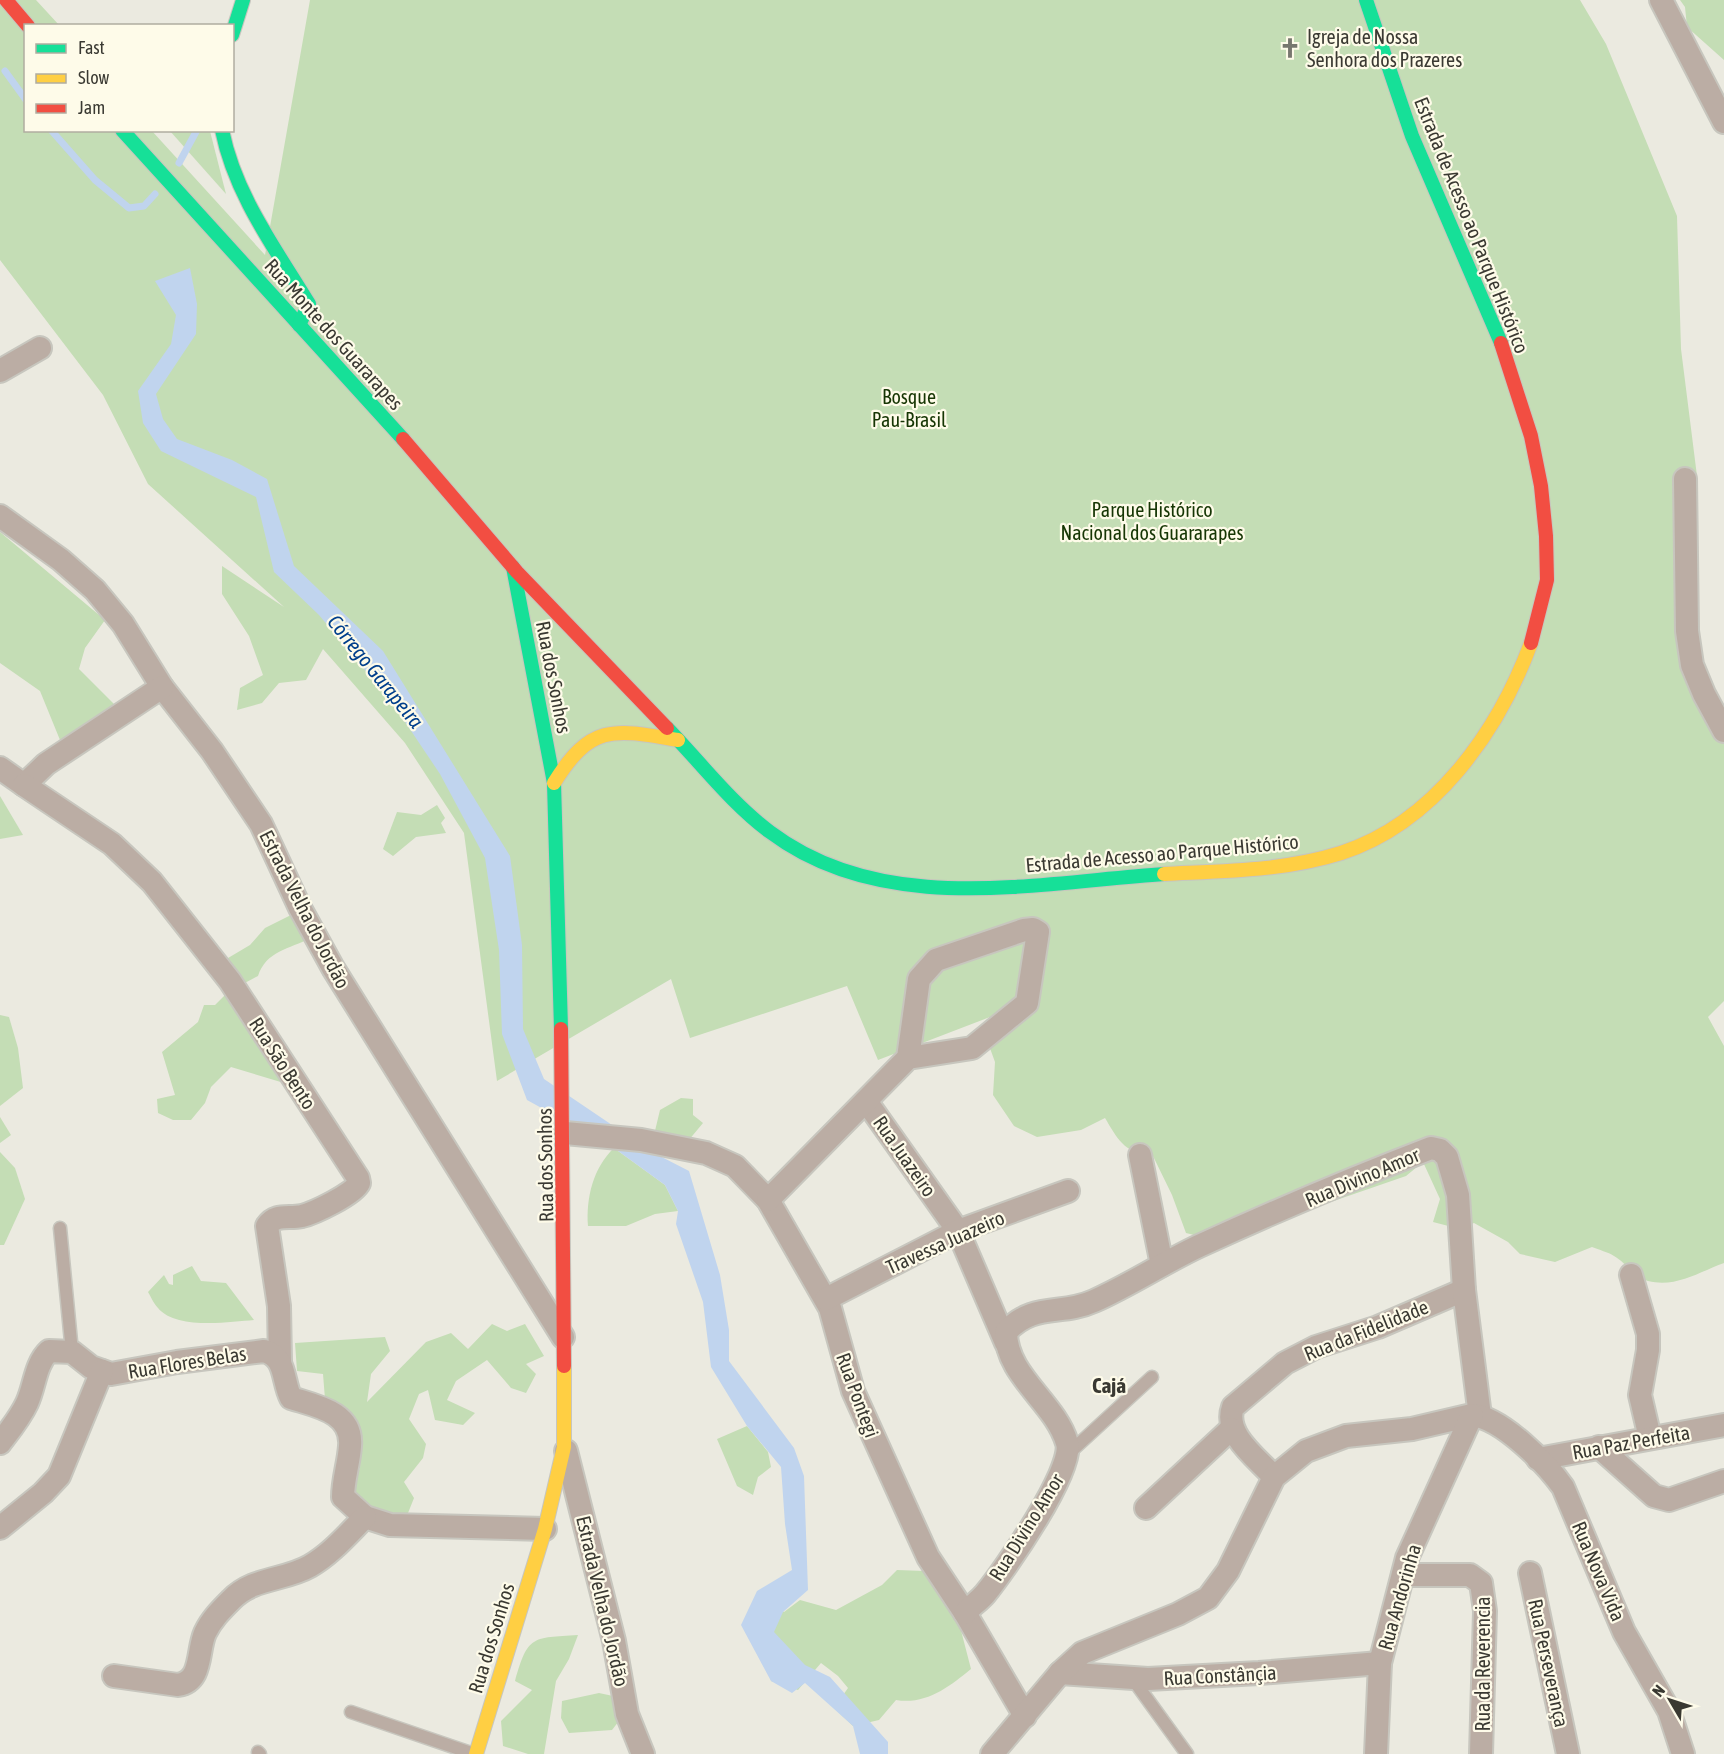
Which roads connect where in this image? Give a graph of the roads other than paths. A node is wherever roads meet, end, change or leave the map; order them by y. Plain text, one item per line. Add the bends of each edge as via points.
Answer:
1 (6, 0) edge
2 (243, 0) edge
3 (1366, 0) edge
4 (1661, 0) edge
5 (26, 24) edge
6 (234, 29) edge
7 (1724, 122) edge
8 (124, 132) edge
9 (222, 132) edge
10 (299, 325) junction
11 (40, 348) dead end
12 (0, 371) edge
13 (1685, 479) dead end
14 (0, 516) edge
15 (513, 567) junction
16 (162, 687) junction
17 (1724, 731) edge
18 (678, 740) junction
19 (0, 768) edge
20 (554, 783) junction
21 (24, 785) junction
22 (908, 1058) junction
23 (866, 1101) junction
24 (570, 1130) junction
25 (1140, 1155) dead end
26 (1068, 1191) dead end
27 (768, 1200) junction
28 (60, 1228) dead end
29 (958, 1231) junction
30 (1162, 1265) junction
31 (1631, 1275) dead end
32 (1464, 1290) junction
33 (826, 1299) junction
34 (566, 1341) junction
35 (1006, 1343) junction
36 (72, 1352) junction
37 (280, 1362) junction
38 (102, 1371) junction
39 (1152, 1377) dead end
40 (1476, 1415) junction
41 (1724, 1425) edge
42 (1231, 1429) junction
43 (1650, 1438) junction
44 (0, 1443) edge
45 (564, 1447) junction
46 (1599, 1447) junction
47 (1068, 1454) junction
48 (1538, 1459) junction
49 (1274, 1477) junction
50 (1722, 1488) edge
51 (1146, 1508) dead end
52 (365, 1517) junction
53 (0, 1528) edge
54 (545, 1529) junction
55 (1530, 1573) dead end
56 (1402, 1575) junction
57 (965, 1613) junction
58 (1380, 1663) junction
59 (1060, 1673) junction
60 (114, 1676) dead end
61 (1132, 1678) junction
62 (351, 1712) dead end
63 (1025, 1716) junction
64 (475, 1754) edge
65 (643, 1754) edge
66 (992, 1754) edge
67 (1187, 1754) edge
68 (1376, 1754) edge
69 (1481, 1754) edge
70 (1568, 1754) edge
71 (1683, 1754) edge

1 - 5 main road
2 - 6 main road
3 - 18 main road, Estrada de Acesso ao Parque Histórico via 1416,145 1493,318 1536,452 1544,508 1548,580 1531,642 1495,719 1447,782 1417,810 1367,844 1302,861 1230,870 937,889 878,882 803,853 759,823
4 - 7 street
8 - 10 main road, Rua Monte dos Guararapes
9 - 10 main road via 230,166 241,189 309,304
10 - 15 main road, Rua Monte dos Guararapes
11 - 12 street
13 - 17 street via 1687,631 1692,665
14 - 16 street, Estrada Velha do Jordão via 95,590 123,624
15 - 18 main road, Estrada de Acesso ao Parque Histórico
15 - 20 main road, Rua dos Sonhos
16 - 21 street via 46,764
16 - 34 street, Estrada Velha do Jordão via 212,751 261,824 333,969
18 - 20 main road via 625,731 597,737 574,750
19 - 21 street, Rua São Bento
20 - 24 main road, Rua dos Sonhos via 562,1068
21 - 37 street, Rua São Bento via 112,844 152,882 230,981 358,1178 355,1189 315,1211 278,1217 267,1226 279,1306
22 - 22 street via 972,1048 1027,1003 1038,932 1024,930 936,960 919,979
22 - 23 street, Rua Juazeiro
23 - 27 street
23 - 29 street, Rua Juazeiro
24 - 27 street, Rua Pontegi via 706,1153 735,1166
24 - 34 main road, Rua dos Sonhos
25 - 30 street
26 - 29 street, Travessa Juazeiro
27 - 33 street, Rua Pontegi
28 - 36 lane
29 - 33 street, Travessa Juazeiro
29 - 35 street, Rua Divino Amor
30 - 32 street, Rua Divino Amor via 1431,1148 1447,1157 1458,1195
30 - 35 street, Rua Divino Amor via 1092,1302 1027,1314 1006,1332
31 - 43 street via 1648,1334 1641,1395
32 - 40 street
32 - 42 street, Rua da Fidelidade via 1378,1327 1316,1347 1285,1363 1233,1407 1229,1417
33 - 57 street, Rua Pontegi via 866,1424 928,1557
34 - 45 main road, Rua dos Sonhos
35 - 47 street, Rua Divino Amor via 1057,1423 1068,1443
36 - 38 street, Rua Flores Belas
36 - 44 street via 49,1351 42,1357 28,1401
37 - 38 street, Rua Flores Belas via 271,1353 252,1351 125,1373
37 - 52 street via 291,1398 327,1409 345,1424 351,1444 343,1497
38 - 53 street, Rua Flores Belas via 59,1476
39 - 47 lane
40 - 48 street, Rua Nova Vida via 1510,1433
40 - 49 street via 1412,1429 1346,1436 1306,1451
40 - 56 street, Rua Andorinha
41 - 43 street, Rua Paz Perfeita
42 - 49 street
42 - 51 street
43 - 46 street, Rua Paz Perfeita
45 - 54 main road, Rua dos Sonhos
45 - 65 street, Estrada Velha do Jordão via 585,1518 627,1714
46 - 48 street, Rua Paz Perfeita
46 - 50 street via 1662,1500
47 - 57 street, Rua Divino Amor via 1048,1500 985,1594
48 - 71 street, Rua Nova Vida via 1563,1487 1624,1632 1669,1711
49 - 59 street via 1227,1570 1208,1598 1082,1653
52 - 54 street via 390,1526
52 - 60 street via 309,1566 258,1582 232,1598 206,1630 195,1674 186,1683
54 - 64 main road, Rua dos Sonhos
55 - 70 street, Rua Perseverança
56 - 58 street, Rua Andorinha
56 - 69 street, Rua da Reverencia via 1470,1575 1481,1583 1485,1611
57 - 63 street, Rua Pontegi
58 - 61 street, Rua Constânçia
58 - 68 street, Rua Andorinha
59 - 61 street, Rua Constânçia
59 - 63 street
61 - 67 lane
62 - 64 lane
63 - 66 street

